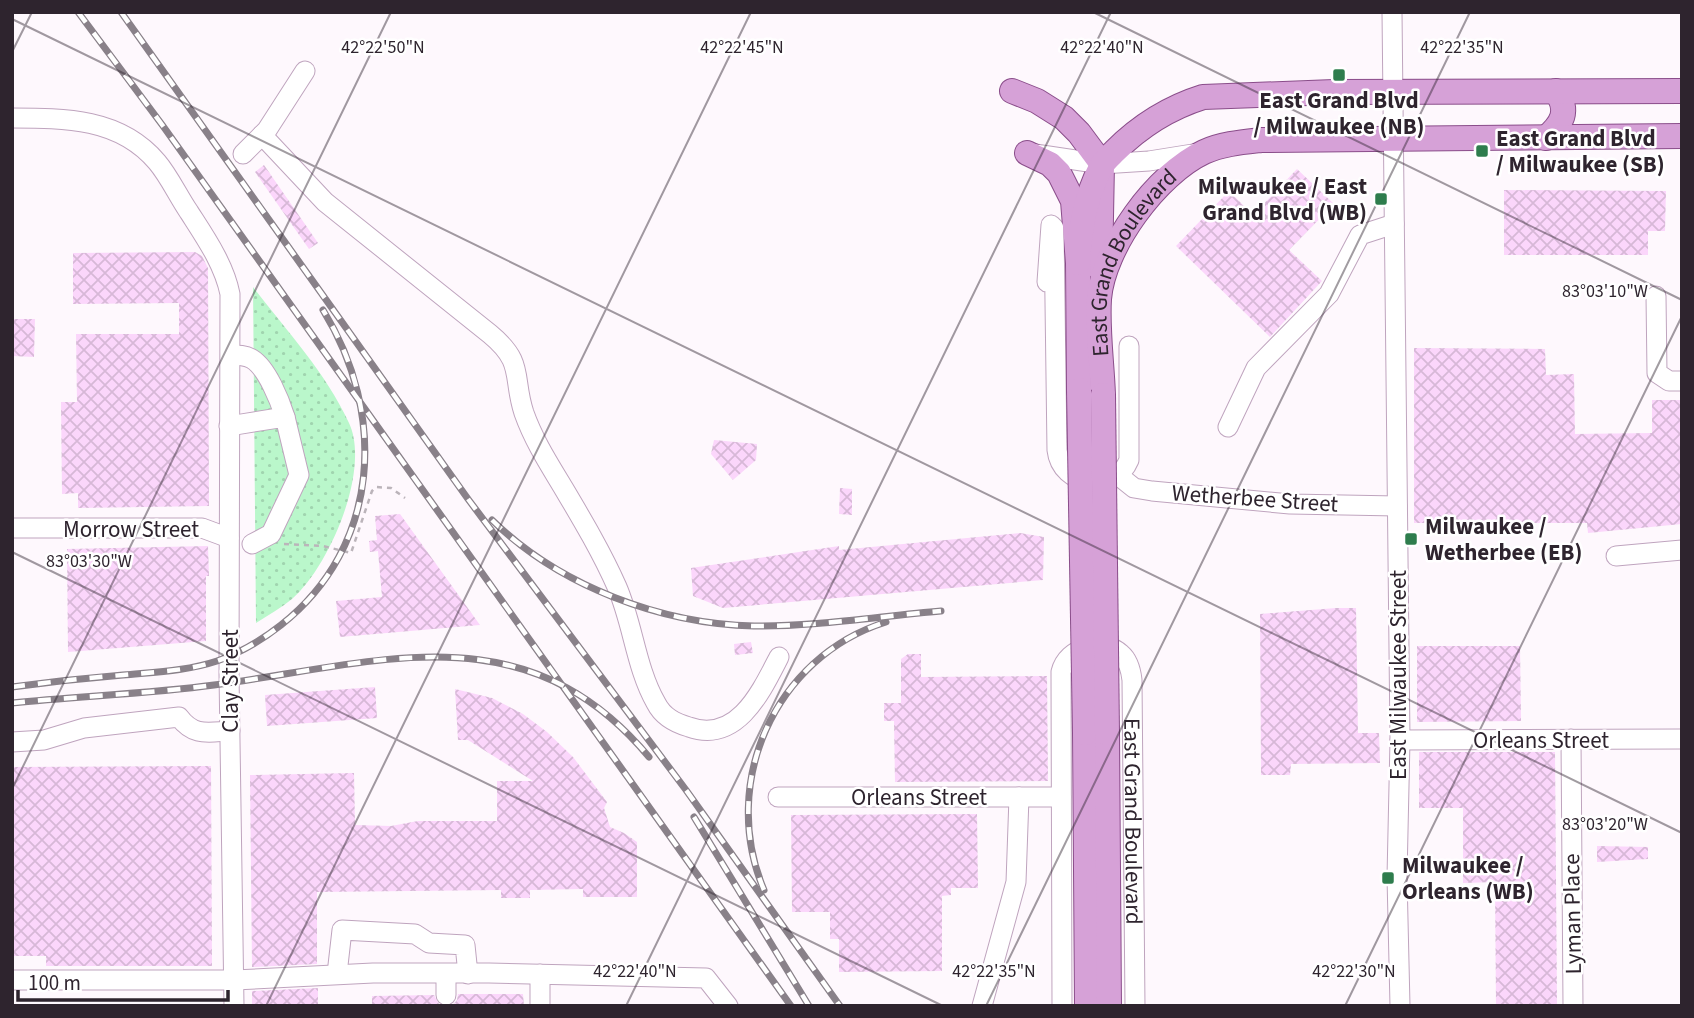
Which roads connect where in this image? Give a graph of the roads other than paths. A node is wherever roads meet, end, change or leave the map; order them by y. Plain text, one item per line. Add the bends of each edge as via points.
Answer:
1 (1392, 12) edge
2 (305, 71) dead end
3 (1012, 91) dead end
4 (1556, 91) junction
5 (1682, 91) edge
6 (1392, 92) junction
7 (12, 118) edge
8 (262, 135) junction
9 (1682, 136) edge
10 (1546, 138) junction
11 (1393, 139) junction
12 (1205, 152) junction
13 (1027, 153) joint
14 (243, 154) dead end
15 (1102, 164) junction
16 (1394, 224) junction
17 (1078, 262) junction
18 (1047, 282) dead end
19 (1656, 296) dead end
20 (1099, 298) junction
21 (1129, 346) dead end
22 (231, 355) junction
23 (1682, 381) edge
24 (285, 417) junction
25 (229, 426) junction
26 (1228, 426) dead end
27 (1119, 476) junction
28 (1397, 506) junction
29 (12, 528) edge
30 (229, 538) junction
31 (252, 544) road end
32 (1682, 550) edge
33 (1616, 556) dead end
34 (779, 657) dead end
35 (230, 732) junction
36 (1096, 733) junction
37 (1571, 739) junction
38 (1682, 739) edge
39 (1400, 740) junction
40 (12, 742) edge
41 (778, 797) dead end
42 (1019, 797) junction
43 (1061, 797) junction
44 (337, 974) junction
45 (446, 974) junction
46 (468, 974) junction
47 (540, 974) junction
48 (233, 980) junction
49 (12, 981) edge
50 (446, 995) dead end
51 (234, 1006) edge
52 (540, 1006) edge
53 (728, 1006) edge
54 (982, 1006) edge
55 (1062, 1006) edge
56 (1087, 1006) edge
57 (1110, 1006) edge
58 (1135, 1006) edge
59 (1400, 1006) edge
60 (1573, 1006) edge

1 - 6 street, East Milwaukee Street
2 - 8 street
3 - 15 main road via 1064,118
4 - 5 main road
4 - 6 main road
4 - 10 main road via 1565,109 1558,127
6 - 11 street, East Milwaukee Street
6 - 15 main road via 1203,97 1165,111
7 - 22 street, Clay Street via 90,122 121,133 158,163 228,282
8 - 14 street
8 - 34 street via 325,202 510,354 528,422 617,587 654,702 667,718 704,731 730,725 742,717
9 - 10 main road
10 - 11 main road
11 - 12 main road, East Grand Boulevard via 1261,140
11 - 16 street, East Milwaukee Street
12 - 15 street
12 - 20 main road, East Grand Boulevard via 1172,174 1147,200 1114,248
13 - 15 street
13 - 17 main road via 1050,164 1068,186
15 - 17 main road via 1084,209
15 - 20 main road
16 - 26 street via 1360,235 1329,294 1256,368
16 - 28 street, East Milwaukee Street
17 - 36 main road, East Grand Boulevard, bridge via 1079,390
18 - 27 street via 1051,225 1058,457 1064,470 1076,478 1102,481
19 - 23 street via 1657,373 1669,381
20 - 36 main road, East Grand Boulevard, bridge via 1103,395
21 - 27 street, East Grand Boulevard via 1130,454
22 - 24 street via 257,363
22 - 25 street, Clay Street
24 - 25 street
24 - 31 street via 299,475 271,534
25 - 30 street, Clay Street
27 - 28 street, Wetherbee Street via 1134,488 1152,491 1290,504
28 - 39 street, East Milwaukee Street
29 - 30 street, Morrow Street via 202,528
30 - 35 street, Clay Street
32 - 33 street
35 - 40 street via 197,732 179,717
35 - 48 street, Clay Street
36 - 56 main road, East Grand Boulevard
36 - 57 main road, East Grand Boulevard
37 - 38 street, Orleans Street
37 - 39 street, Orleans Street
37 - 60 street, Lyman Place
39 - 59 street, East Milwaukee Street
41 - 42 street, Orleans Street
42 - 43 street, Orleans Street
42 - 54 street via 1016,882
43 - 55 street, East Grand Boulevard
43 - 58 street, East Grand Boulevard via 1063,663 1080,649 1115,650 1127,661 1132,680
44 - 45 street
44 - 46 street via 342,930 415,934 429,943 465,945
44 - 48 street
45 - 46 street
45 - 50 street
46 - 47 street
47 - 52 street
47 - 53 street via 706,978
48 - 49 street
48 - 51 street, Clay Street

